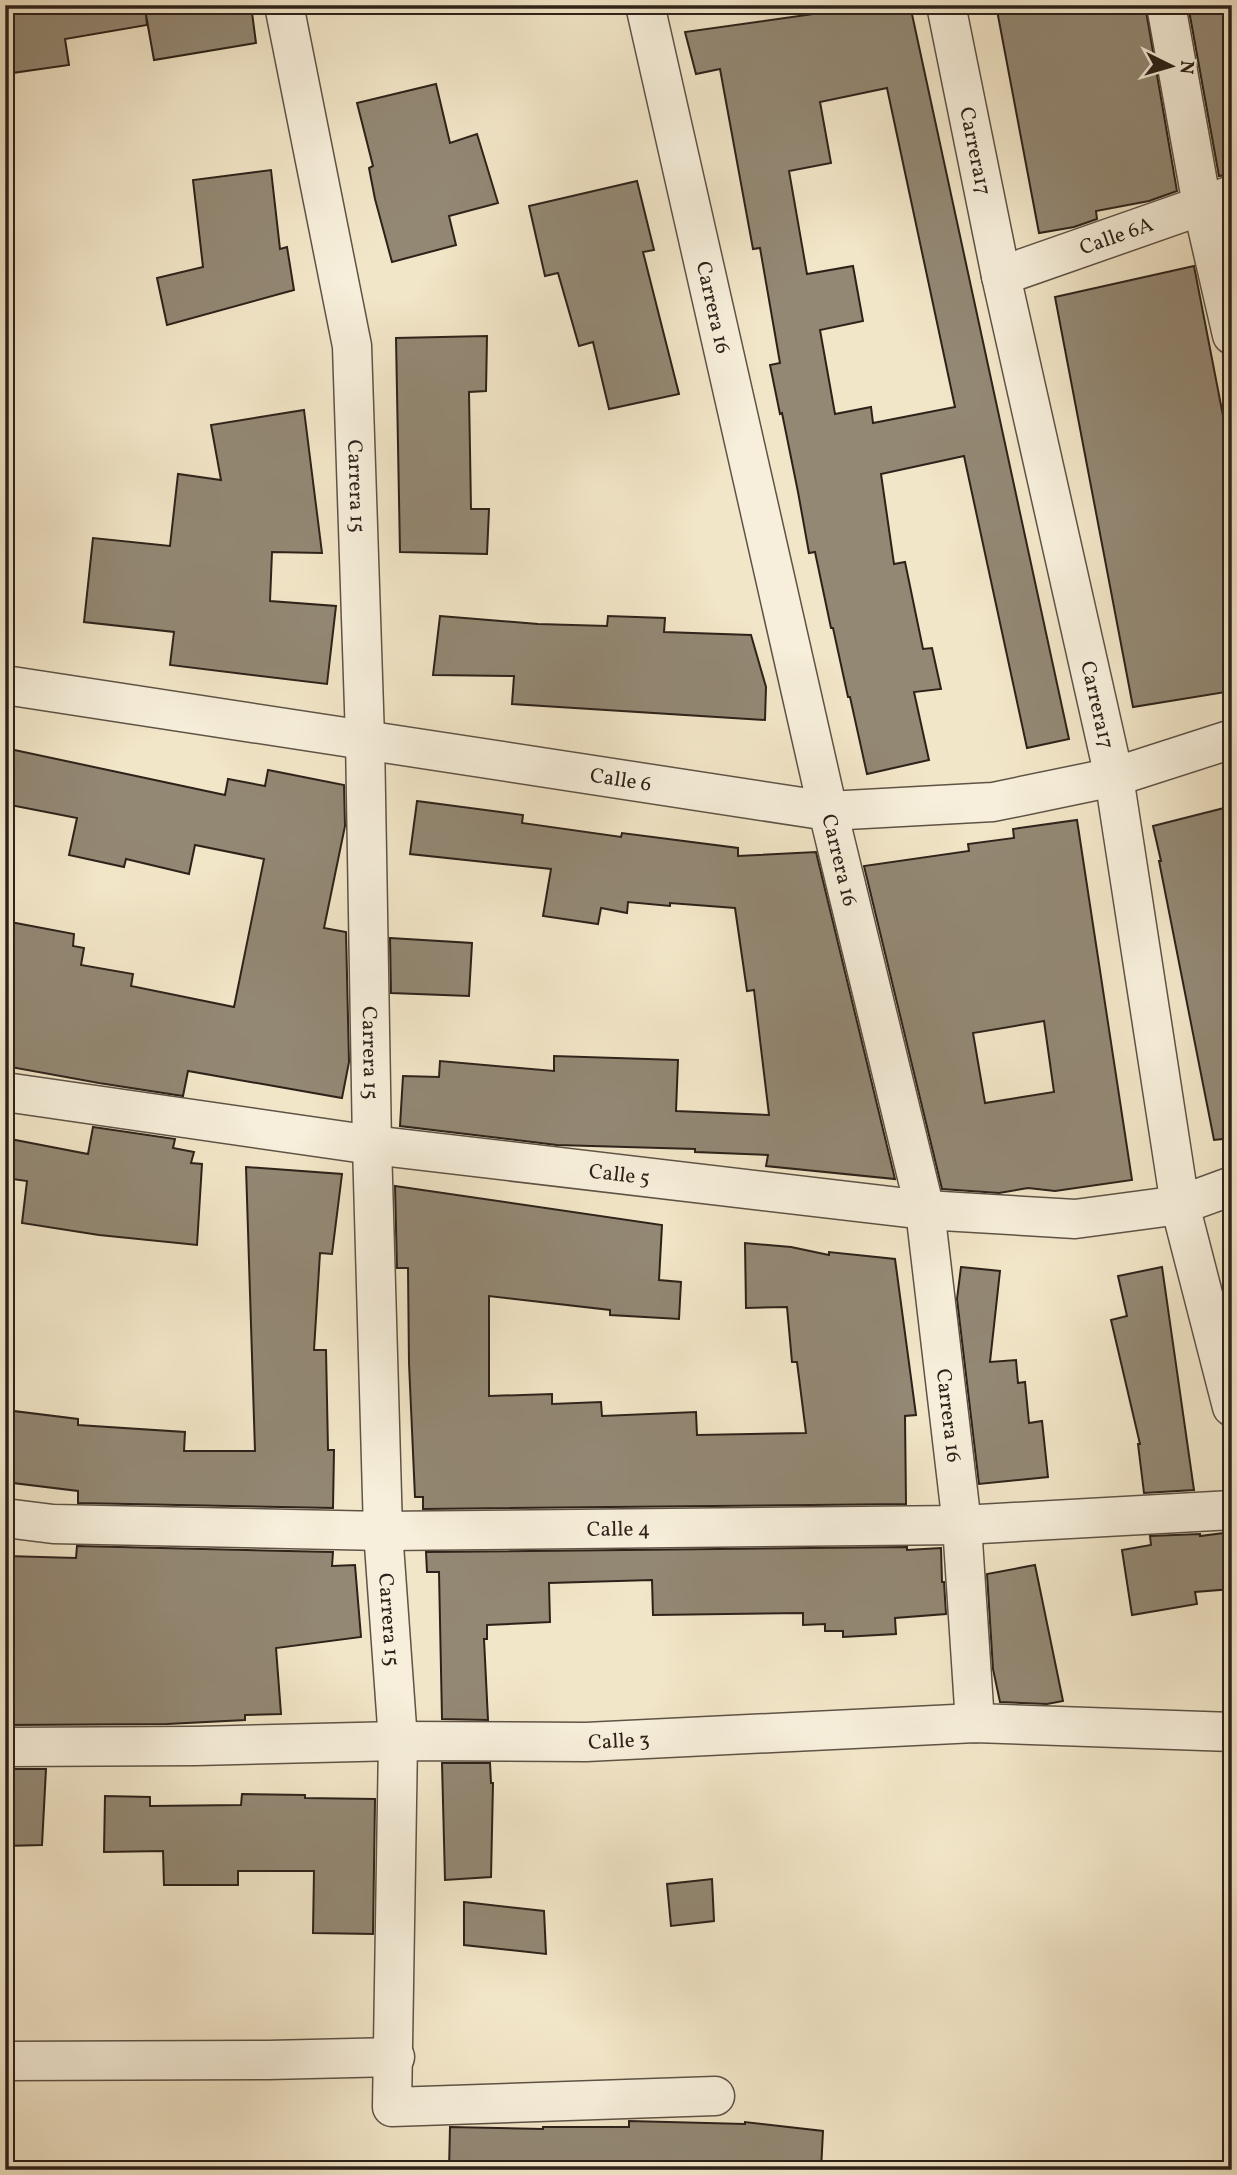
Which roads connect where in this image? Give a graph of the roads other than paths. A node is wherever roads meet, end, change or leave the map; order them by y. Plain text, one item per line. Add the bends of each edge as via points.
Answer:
1 (284, 5) edge
2 (645, 5) edge
3 (946, 5) edge
4 (1166, 5) edge
5 (1217, 200) edge
6 (1001, 276) junction
7 (1232, 335) edge
8 (5, 685) edge
9 (365, 738) junction
10 (1232, 739) edge
11 (1114, 777) junction
12 (828, 811) junction
13 (5, 1092) edge
14 (372, 1145) junction
15 (1232, 1186) edge
16 (1180, 1205) junction
17 (925, 1210) junction
18 (1232, 1407) edge
19 (1232, 1510) edge
20 (5, 1518) edge
21 (962, 1525) junction
22 (383, 1531) junction
23 (975, 1723) junction
24 (1232, 1732) edge
25 (398, 1741) junction
26 (5, 1747) edge
27 (395, 2057) junction
28 (5, 2061) edge
29 (715, 2096) dead end

1 - 9 street, Carrera 15 via 352,346
2 - 12 street, Carrera 16
3 - 6 street, Carrera17
4 - 5 street
5 - 6 street, Calle 6A
5 - 7 street
6 - 11 street, Carrera17
8 - 9 street, Calle 6
9 - 12 street, Calle 6
9 - 14 street, Carrera 15
10 - 11 street, Calle 6
11 - 12 street, Calle 6 via 993,802
11 - 16 street, Carrera17
12 - 17 street, Carrera 16
13 - 14 street, Calle 5
14 - 17 street, Calle 5
14 - 22 street, Carrera 15
15 - 16 street, Calle 5
16 - 17 street, Calle 5 via 1076,1219
16 - 18 street, Carrera17
17 - 21 street, Carrera 16
19 - 21 street, Calle 4
20 - 22 street, Calle 4 via 53,1524
21 - 22 street, Calle 4
21 - 23 street, Carrera 16
22 - 25 street, Carrera 15
23 - 24 street, Calle 3
23 - 25 street, Calle 3 via 586,1742
25 - 26 street, Calle 3
25 - 27 street, Carrera 15
27 - 28 street
27 - 29 street, Carrera 15 via 393,2107

